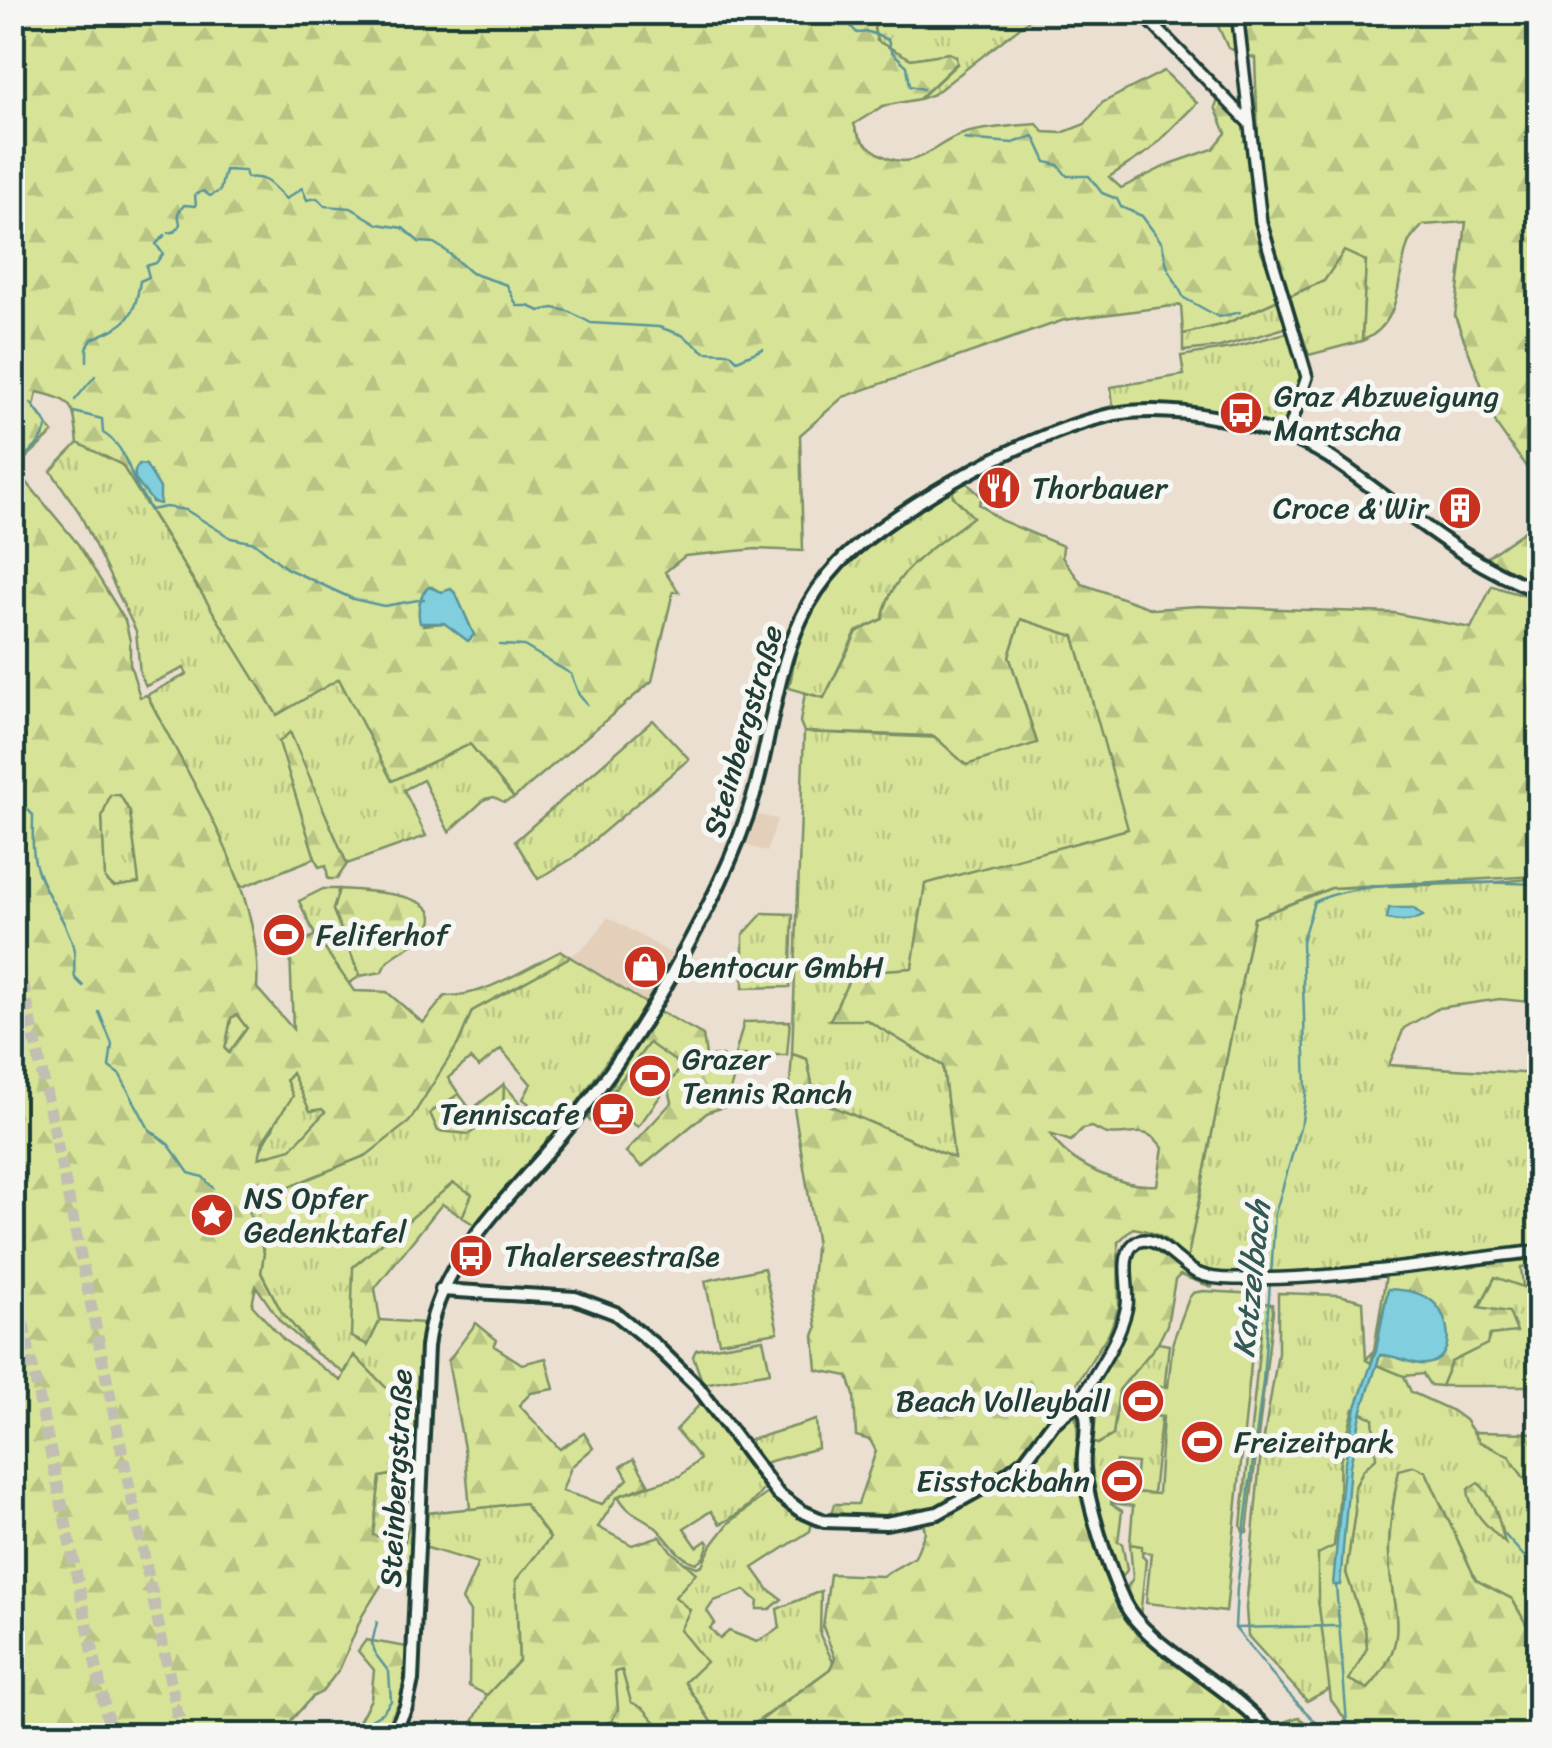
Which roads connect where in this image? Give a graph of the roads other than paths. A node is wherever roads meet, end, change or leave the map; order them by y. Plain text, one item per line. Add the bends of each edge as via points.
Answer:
1 (1141, 12) edge
2 (1237, 12) edge
3 (1249, 123) junction
4 (1287, 436) junction
5 (1540, 590) edge
6 (1540, 1251) edge
7 (441, 1290) junction
8 (1079, 1402) junction
9 (392, 1736) edge
10 (1272, 1736) edge

1 - 3 street
2 - 3 street
3 - 4 street via 1261,222 1307,377
4 - 5 main road, Steinbergstraße via 1334,460 1478,563
4 - 7 main road, Steinbergstraße via 1167,412 1072,424 952,484 838,564 800,620 736,850 680,960 606,1081 511,1192
6 - 8 street via 1278,1278 1208,1277 1142,1240 1127,1256 1122,1322
7 - 8 main road via 574,1298 615,1313 698,1387 778,1494 824,1520 886,1524 938,1514 1026,1459 1053,1422
7 - 9 main road, Steinbergstraße via 427,1347 412,1680
8 - 10 main road via 1086,1414 1086,1480 1127,1608

